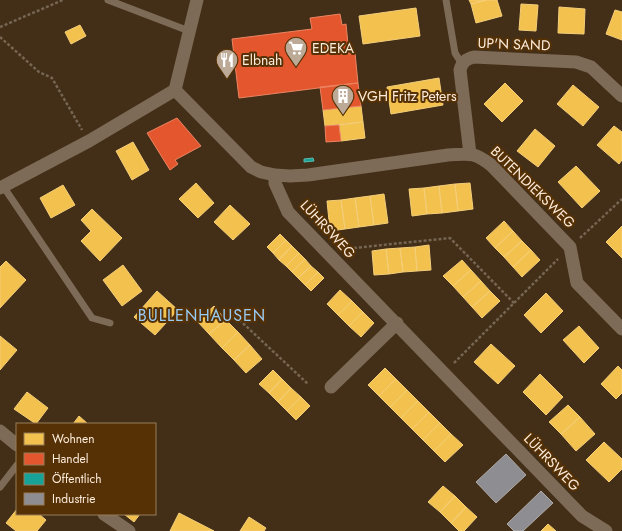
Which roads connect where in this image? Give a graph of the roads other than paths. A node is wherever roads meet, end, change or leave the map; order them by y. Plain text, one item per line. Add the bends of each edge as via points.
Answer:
1 (108, 0) edge
2 (197, 0) edge
3 (446, 0) edge
4 (189, 31) junction
5 (462, 64) junction
6 (174, 90) junction
7 (622, 96) edge
8 (470, 154) junction
9 (274, 175) junction
10 (2, 187) edge
11 (110, 323) dead end
12 (397, 323) junction
13 (622, 329) edge
14 (331, 387) dead end
15 (0, 430) edge
16 (16, 444) edge
17 (16, 466) edge
18 (0, 488) edge
19 (105, 515) edge
20 (129, 531) edge
21 (606, 531) edge

1 - 4 lane
2 - 4 street
3 - 5 lane via 455,53
4 - 6 street
5 - 7 street, UP'N SAND via 468,58 474,57 576,62 591,67
5 - 8 street, UP'N SAND via 460,79
6 - 9 street via 251,167
6 - 10 street via 89,141
8 - 9 street, BUTENDIEKSWEG via 308,174
8 - 13 street, BUTENDIEKSWEG via 477,155 491,165 570,247 577,283
9 - 12 street, LÜHRSWEG via 288,212
10 - 11 lane via 92,318
12 - 14 street
12 - 21 street, LÜHRSWEG via 582,516
15 - 16 street
17 - 18 lane
19 - 20 street

